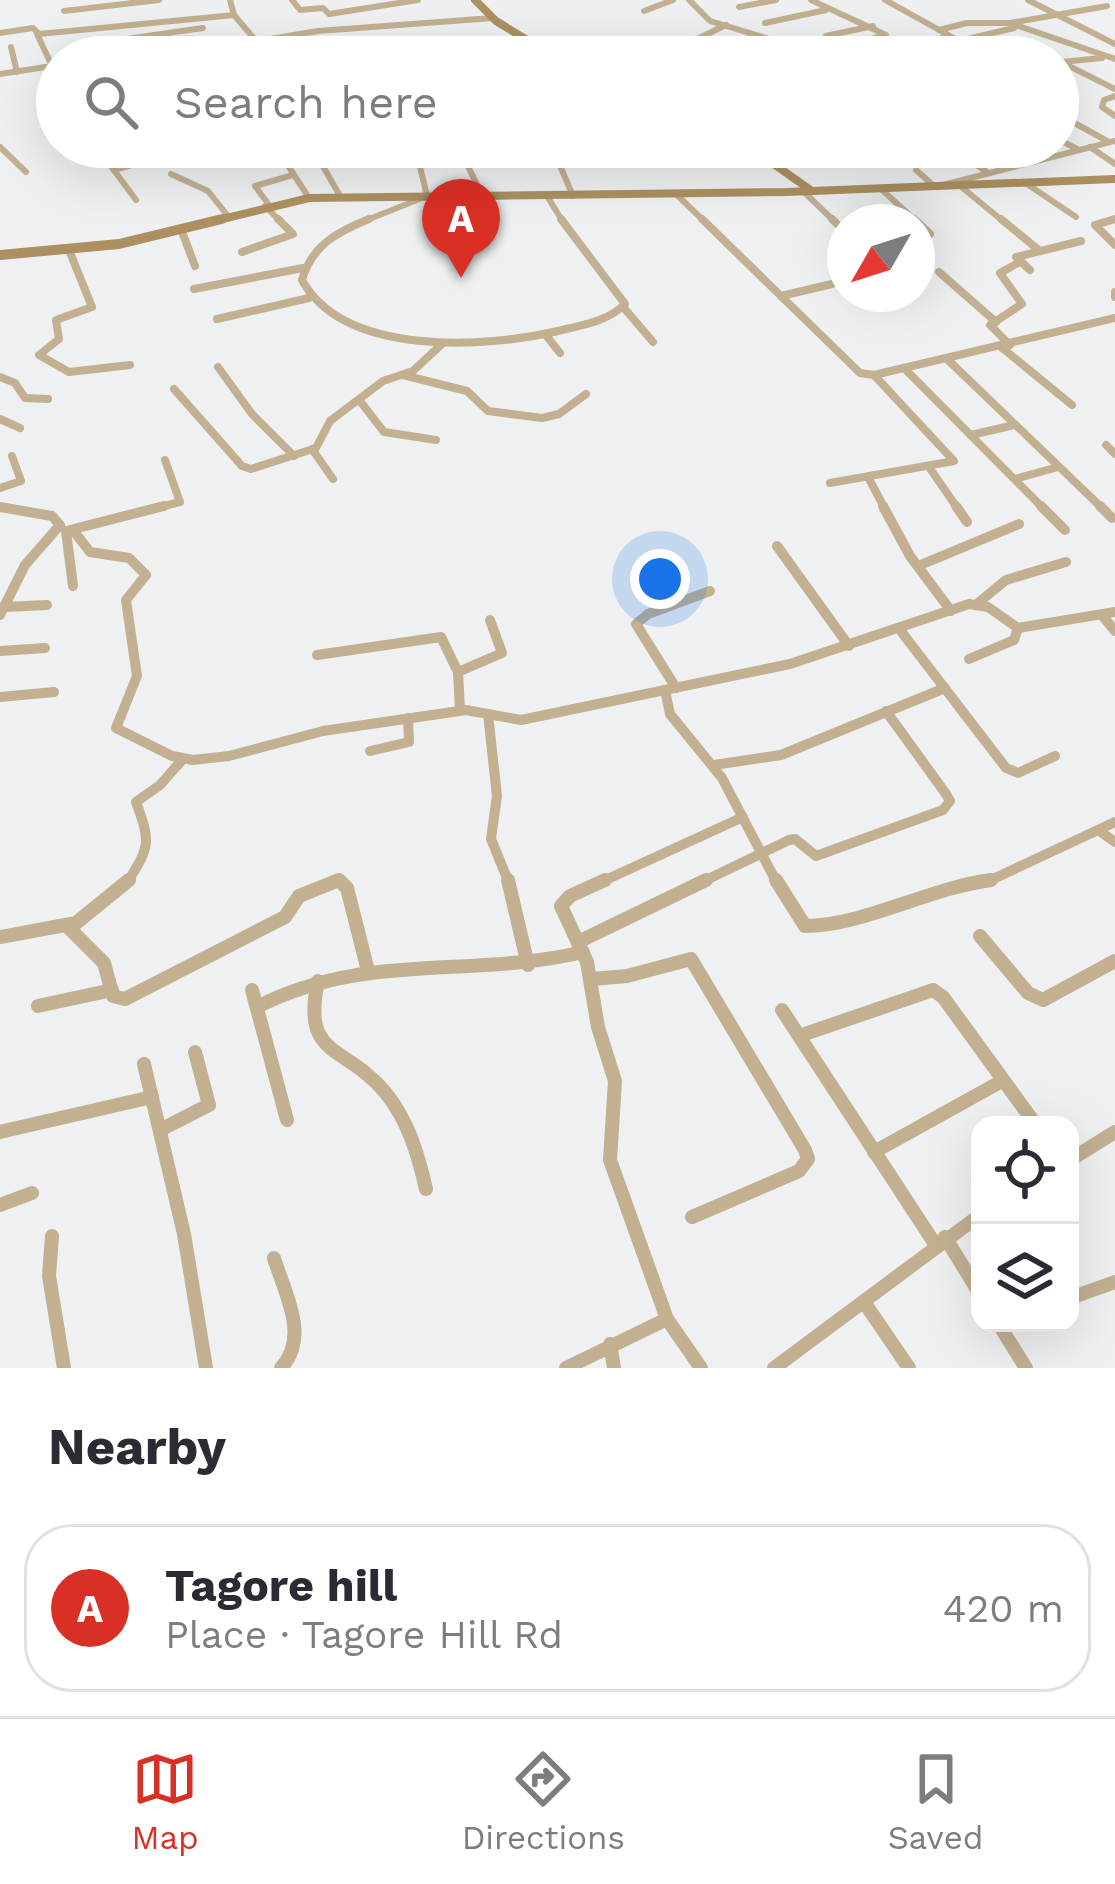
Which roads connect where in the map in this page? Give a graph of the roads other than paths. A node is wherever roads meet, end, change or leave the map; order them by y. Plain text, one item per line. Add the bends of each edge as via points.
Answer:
1 (87, 0) edge
2 (159, 0) edge
3 (230, 0) edge
4 (292, 0) edge
5 (418, 0) edge
6 (475, 0) edge
7 (673, 0) edge
8 (689, 0) edge
9 (776, 0) edge
10 (811, 0) edge
11 (885, 0) edge
12 (1028, 0) edge
13 (739, 7) dead end
14 (1110, 8) edge
15 (87, 10) junction
16 (644, 10) dead end
17 (827, 10) junction
18 (64, 11) dead end
19 (1054, 14) junction
20 (234, 15) junction
21 (493, 18) junction
22 (179, 21) junction
23 (765, 22) dead end
24 (1012, 25) junction
25 (727, 26) junction
26 (874, 26) junction
27 (203, 28) dead end
28 (939, 29) junction
29 (180, 31) junction
30 (0, 33) edge
31 (37, 34) joint
32 (948, 34) junction
33 (143, 36) edge
34 (253, 36) edge
35 (289, 36) edge
36 (521, 36) edge
37 (701, 36) edge
38 (760, 36) edge
39 (826, 36) dead end
40 (882, 36) edge
41 (944, 36) edge
42 (951, 36) edge
43 (976, 36) edge
44 (1048, 36) edge
45 (1115, 44) edge
46 (11, 47) dead end
47 (1079, 47) edge
48 (1102, 58) junction
49 (1115, 59) edge
50 (1079, 60) edge
51 (36, 68) edge
52 (17, 72) junction
53 (1079, 73) edge
54 (0, 74) edge
55 (1115, 93) edge
56 (1115, 116) edge
57 (1079, 125) edge
58 (1112, 142) edge
59 (0, 147) edge
60 (1090, 147) junction
61 (1079, 150) edge
62 (1115, 164) edge
63 (121, 168) edge
64 (288, 168) edge
65 (324, 168) edge
66 (420, 168) edge
67 (469, 168) edge
68 (563, 168) edge
69 (779, 168) edge
70 (980, 168) edge
71 (1003, 168) edge
72 (114, 170) joint
73 (916, 170) dead end
74 (26, 172) dead end
75 (986, 172) junction
76 (171, 174) dead end
77 (293, 175) junction
78 (1115, 178) edge
79 (1024, 182) junction
80 (959, 185) junction
81 (939, 186) junction
82 (880, 188) junction
83 (808, 191) junction
84 (677, 195) junction
85 (340, 196) junction
86 (427, 196) junction
87 (484, 196) junction
88 (548, 196) junction
89 (573, 196) junction
90 (308, 198) junction
91 (136, 200) dead end
92 (897, 204) edge
93 (267, 206) junction
94 (827, 213) edge
95 (228, 215) junction
96 (1076, 217) dead end
97 (1115, 219) edge
98 (181, 229) junction
99 (1081, 241) dead end
100 (1115, 245) edge
101 (69, 250) junction
102 (1040, 251) junction
103 (242, 252) dead end
104 (0, 254) edge
105 (1018, 263) junction
106 (195, 266) dead end
107 (303, 268) junction
108 (1030, 270) dead end
109 (939, 272) dead end
110 (827, 285) edge
111 (194, 289) dead end
112 (781, 296) junction
113 (309, 298) junction
114 (624, 308) junction
115 (1115, 318) edge
116 (218, 319) dead end
117 (996, 322) junction
118 (545, 334) junction
119 (652, 342) dead end
120 (442, 343) junction
121 (1005, 346) junction
122 (560, 353) dead end
123 (946, 358) junction
124 (130, 365) dead end
125 (218, 367) dead end
126 (904, 368) junction
127 (403, 375) junction
128 (874, 375) junction
129 (0, 377) edge
130 (174, 388) dead end
131 (586, 394) dead end
132 (48, 399) dead end
133 (360, 401) junction
134 (1072, 405) dead end
135 (0, 419) edge
136 (1014, 424) junction
137 (20, 428) dead end
138 (971, 435) junction
139 (436, 440) dead end
140 (1106, 445) dead end
141 (312, 449) junction
142 (1115, 454) edge
143 (12, 456) dead end
144 (294, 456) junction
145 (165, 460) dead end
146 (929, 467) junction
147 (1058, 467) junction
148 (868, 478) junction
149 (334, 479) dead end
150 (1015, 479) junction
151 (830, 483) dead end
152 (0, 488) edge
153 (0, 507) edge
154 (1112, 518) edge
155 (968, 522) dead end
156 (1019, 524) dead end
157 (66, 530) junction
158 (1065, 530) dead end
159 (777, 546) dead end
160 (1066, 562) dead end
161 (918, 566) junction
162 (74, 586) dead end
163 (710, 591) dead end
164 (978, 603) junction
165 (47, 605) dead end
166 (2, 611) edge
167 (951, 611) junction
168 (1108, 614) edge
169 (490, 620) dead end
170 (1018, 628) junction
171 (900, 630) junction
172 (1115, 631) edge
173 (849, 646) junction
174 (45, 648) dead end
175 (0, 651) edge
176 (317, 655) dead end
177 (969, 659) dead end
178 (458, 672) junction
179 (945, 688) junction
180 (670, 689) junction
181 (54, 692) dead end
182 (0, 697) edge
183 (460, 710) junction
184 (886, 711) junction
185 (488, 714) junction
186 (408, 718) junction
187 (370, 751) dead end
188 (1055, 755) dead end
189 (183, 759) junction
190 (714, 765) junction
191 (743, 817) junction
192 (1115, 822) edge
193 (1098, 830) junction
194 (1115, 842) edge
195 (761, 853) junction
196 (67, 926) junction
197 (980, 936) dead end
198 (0, 937) edge
199 (581, 947) junction
200 (1115, 961) edge
201 (528, 965) junction
202 (368, 967) junction
203 (592, 979) junction
204 (318, 981) junction
205 (112, 990) junction
206 (252, 990) dead end
207 (38, 1006) dead end
208 (257, 1006) junction
209 (782, 1010) dead end
210 (799, 1036) junction
211 (195, 1052) dead end
212 (145, 1064) dead end
213 (1002, 1081) junction
214 (152, 1097) junction
215 (1029, 1116) edge
216 (287, 1120) dead end
217 (160, 1130) junction
218 (0, 1132) edge
219 (1115, 1132) edge
220 (874, 1152) junction
221 (1079, 1154) edge
222 (426, 1189) dead end
223 (32, 1193) dead end
224 (0, 1205) edge
225 (692, 1216) dead end
226 (971, 1221) edge
227 (52, 1236) dead end
228 (940, 1241) junction
229 (274, 1258) dead end
230 (971, 1282) edge
231 (1115, 1282) edge
232 (1079, 1295) edge
233 (864, 1302) junction
234 (667, 1319) junction
235 (1004, 1332) edge
236 (610, 1344) junction
237 (64, 1368) edge
238 (206, 1368) edge
239 (281, 1368) edge
240 (566, 1368) edge
241 (614, 1368) edge
242 (701, 1368) edge
243 (774, 1368) edge
244 (909, 1368) edge
245 (1026, 1368) edge

1 - 15 street
2 - 15 street
3 - 20 street
4 - 5 street via 300,10 329,14
6 - 21 main road
7 - 16 street
8 - 25 street
9 - 13 street
10 - 17 street
11 - 28 street
12 - 19 street
14 - 19 street
15 - 18 street
17 - 23 street
17 - 26 street
19 - 24 street
19 - 45 street
20 - 22 street
20 - 34 street
21 - 35 street
21 - 36 main road
22 - 29 street
22 - 31 street
24 - 28 street
24 - 43 street
24 - 44 street
25 - 37 street
25 - 38 street
26 - 39 street
26 - 40 street
27 - 29 street
28 - 32 street
29 - 33 street
30 - 31 street
32 - 41 street
32 - 42 street
46 - 52 street
47 - 48 street
48 - 49 street
48 - 50 street
51 - 52 street
52 - 54 street
53 - 55 street
55 - 56 street via 1102,107
57 - 58 street
58 - 60 street
59 - 74 street
60 - 61 street
60 - 62 street
63 - 72 street
64 - 77 street
65 - 85 street
66 - 86 street
67 - 87 street
68 - 89 street
69 - 83 main road
70 - 75 street
71 - 75 street
72 - 91 street
73 - 81 street
75 - 81 street
76 - 95 street via 208,190
77 - 90 street
77 - 93 street via 255,186
78 - 79 main road
79 - 80 main road
79 - 96 street
80 - 81 main road
80 - 102 street
81 - 82 main road
82 - 83 main road
82 - 92 street
83 - 84 main road
83 - 94 street
84 - 89 main road
84 - 112 street
85 - 86 main road
85 - 90 main road
86 - 87 main road
86 - 107 street via 352,226
87 - 88 main road
88 - 89 main road
88 - 114 street
90 - 93 main road
93 - 95 main road
93 - 103 street via 293,235
95 - 98 main road
97 - 100 street via 1094,225
98 - 101 main road
98 - 106 street
99 - 102 street
101 - 104 main road
101 - 124 street via 92,307 56,320 59,339 39,355 67,374
102 - 105 street via 1016,257
105 - 108 street
105 - 117 street via 1000,273 1022,304
107 - 111 street
107 - 113 street
109 - 117 street
110 - 112 street
112 - 128 street via 855,369
113 - 116 street
113 - 120 street via 397,337
114 - 118 street
114 - 119 street
115 - 121 street
117 - 121 street via 990,328
118 - 120 street
118 - 122 street
120 - 127 street
121 - 123 street
121 - 134 street
123 - 126 street
123 - 136 street
125 - 144 street
126 - 128 street
126 - 138 street
127 - 131 street via 467,391 493,413 542,418
127 - 133 street
128 - 146 street via 954,458
129 - 132 street via 25,398
130 - 144 street via 246,468
133 - 139 street via 384,432
133 - 141 street via 324,425
135 - 137 street
136 - 138 street
136 - 147 street
138 - 150 street
140 - 142 street
141 - 144 street
141 - 149 street
143 - 152 street via 21,481
145 - 157 street via 180,502
146 - 148 street
146 - 155 street
147 - 150 street
147 - 154 street
148 - 151 street
148 - 161 street
150 - 158 street
153 - 157 street via 52,516
156 - 161 street
157 - 162 street
157 - 166 street via 25,565
157 - 189 street via 90,553 129,558 144,570 125,600 137,676 116,728
159 - 173 street
160 - 164 street via 1006,580
161 - 167 street
163 - 180 street via 636,624
164 - 167 street
164 - 170 street
165 - 166 street
167 - 171 street
168 - 170 street
168 - 172 street
169 - 178 street via 500,657
170 - 177 street via 1014,640
171 - 173 street
171 - 179 street
173 - 180 street
174 - 175 street
176 - 178 street via 441,638
178 - 183 street
179 - 184 street
179 - 188 street via 1011,772
180 - 185 street via 521,720
180 - 190 street via 670,714
181 - 182 street
183 - 185 street
183 - 186 street
184 - 190 street via 781,755
184 - 195 street via 948,806 816,856 795,839
185 - 201 street via 496,796 491,839 514,896
186 - 187 street via 410,742
186 - 189 street
189 - 196 street via 136,802 148,834 141,867
190 - 191 street
191 - 195 street
191 - 199 street via 570,896 561,906
192 - 193 street
193 - 194 street
193 - 195 street via 991,880 949,885 816,927 795,917
195 - 199 street
196 - 198 street
196 - 205 street via 104,963
197 - 200 street via 1035,998 1051,998
199 - 201 street
199 - 203 street
201 - 202 street
202 - 204 street
202 - 205 street via 347,888 333,880 299,896 285,916 125,999
203 - 225 street via 692,959 806,1150 799,1171
203 - 234 street via 615,1081 610,1160
204 - 208 street
204 - 222 street via 314,1032 396,1108 417,1144
205 - 207 street
206 - 208 street
208 - 216 street
209 - 210 street
210 - 213 street via 933,990
210 - 220 street
211 - 217 street via 209,1105
212 - 214 street
213 - 215 street
213 - 220 street
214 - 217 street
214 - 218 street
217 - 238 street
219 - 221 street
220 - 228 street
223 - 224 street
226 - 228 street
227 - 237 street via 49,1276
228 - 230 street
228 - 233 street
229 - 239 street via 297,1335
231 - 232 street
233 - 243 street
233 - 244 street
234 - 236 street
234 - 242 street
235 - 245 street
236 - 240 street
236 - 241 street

